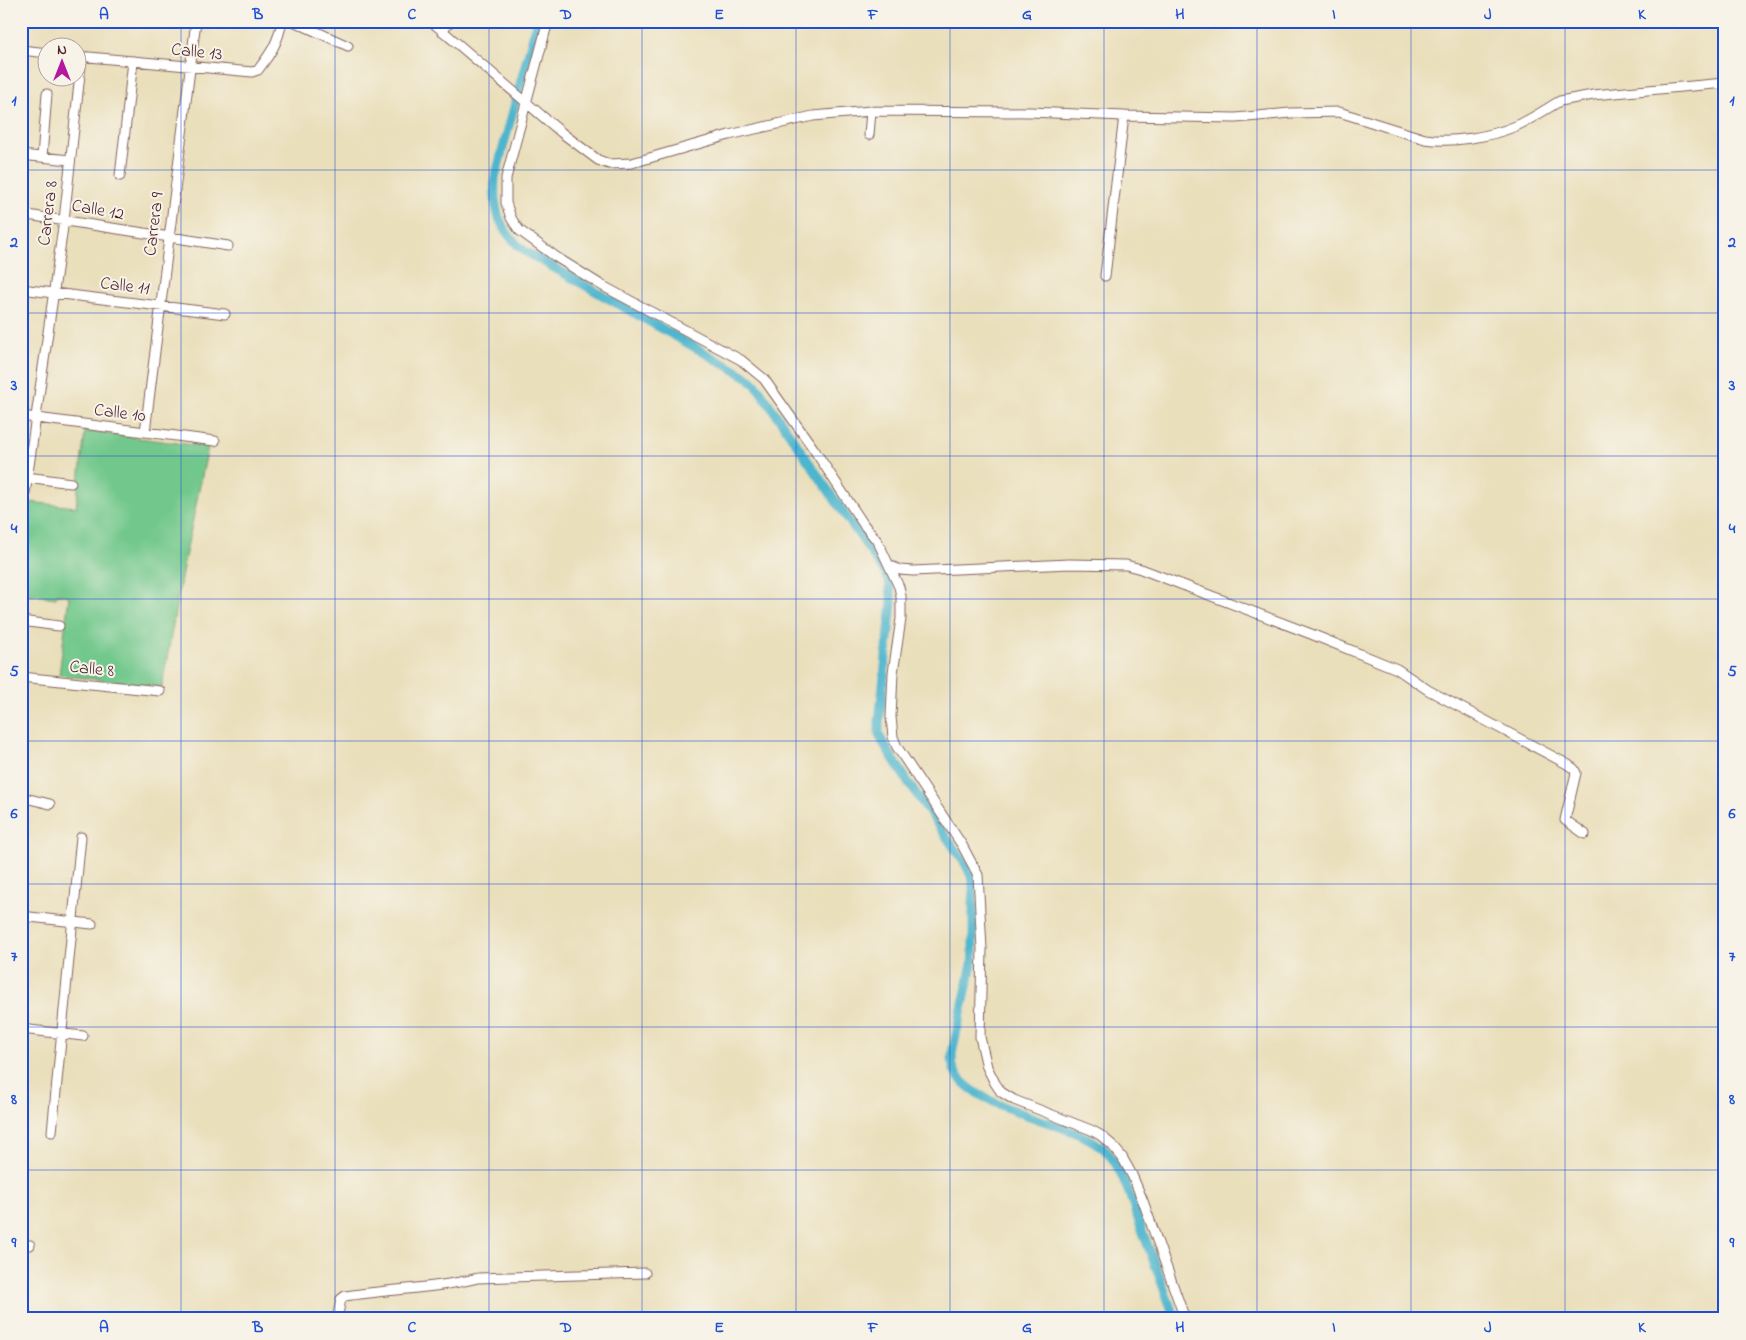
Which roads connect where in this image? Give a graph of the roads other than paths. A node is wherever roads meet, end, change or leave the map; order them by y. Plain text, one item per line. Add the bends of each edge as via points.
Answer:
1 (196, 21) edge
2 (282, 21) edge
3 (293, 21) edge
4 (431, 21) edge
5 (450, 21) edge
6 (548, 21) edge
7 (442, 31) junction
8 (348, 46) dead end
9 (21, 50) edge
10 (38, 52) edge
11 (88, 57) edge
12 (133, 61) junction
13 (190, 65) junction
14 (1725, 83) edge
15 (77, 88) edge
16 (47, 94) dead end
17 (526, 101) junction
18 (871, 111) junction
19 (1124, 116) junction
20 (869, 135) dead end
21 (21, 155) edge
22 (42, 157) junction
23 (70, 160) junction
24 (120, 176) dead end
25 (23, 214) edge
26 (64, 220) junction
27 (168, 238) junction
28 (21, 240) edge
29 (228, 246) dead end
30 (1105, 276) dead end
31 (21, 289) edge
32 (53, 292) junction
33 (159, 305) junction
34 (225, 314) dead end
35 (21, 416) edge
36 (36, 418) junction
37 (145, 432) junction
38 (215, 441) dead end
39 (27, 477) junction
40 (71, 483) dead end
41 (22, 503) edge
42 (21, 522) edge
43 (889, 565) junction
44 (21, 621) edge
45 (59, 626) dead end
46 (21, 677) edge
47 (160, 691) dead end
48 (21, 797) edge
49 (50, 804) dead end
50 (1585, 834) dead end
51 (81, 837) dead end
52 (21, 916) edge
53 (73, 922) junction
54 (92, 924) dead end
55 (21, 1029) edge
56 (62, 1034) junction
57 (82, 1036) dead end
58 (52, 1132) dead end
59 (645, 1273) dead end
60 (337, 1319) edge
61 (1185, 1319) edge

1 - 13 street, Carrera 9
2 - 13 street, Calle 13 via 275,47 258,70 237,72
3 - 8 street
4 - 7 street
5 - 7 street
6 - 17 street
7 - 17 street
9 - 10 street
11 - 12 street, Calle 13
12 - 13 street, Calle 13
12 - 24 street
13 - 27 street, Carrera 9
14 - 19 street via 1579,96 1560,101 1516,126 1456,140 1436,141 1414,136 1339,112 1236,118
15 - 23 street, Carrera 8
16 - 22 street
17 - 18 street via 583,150 609,164 632,163 730,135 814,116
17 - 43 street via 506,178 506,202 519,230 601,285 741,360 764,379 878,542
18 - 19 street
18 - 20 street
19 - 30 street
21 - 22 street
22 - 23 street
23 - 26 street, Carrera 8
25 - 26 street, Calle 12
25 - 28 street
26 - 27 street, Calle 12
26 - 32 street, Carrera 8
27 - 29 street, Calle 12
27 - 33 street, Carrera 9
31 - 32 street, Calle 11
32 - 33 street, Calle 11
32 - 36 street, Carrera 8
33 - 34 street, Calle 11
33 - 37 street, Carrera 9
35 - 36 street, Calle 10
36 - 37 street, Calle 10
36 - 39 street, Carrera 8
37 - 38 street, Calle 10
39 - 40 street
39 - 41 street, Carrera 8
41 - 42 street, Carrera 8
43 - 50 street via 913,571 1069,564 1126,565 1207,594 1397,669 1428,690 1568,764 1576,773 1565,820
43 - 61 street via 899,587 902,605 893,673 893,737 978,875 982,949 980,1025 987,1067 1001,1092 1090,1130 1111,1144 1122,1157 1143,1201
44 - 45 street
46 - 47 street, Calle 8
48 - 49 street
51 - 53 street
52 - 53 street
53 - 54 street
53 - 56 street
55 - 56 street
56 - 57 street
56 - 58 street
59 - 60 street via 478,1278 458,1283 380,1290 345,1296 341,1299

